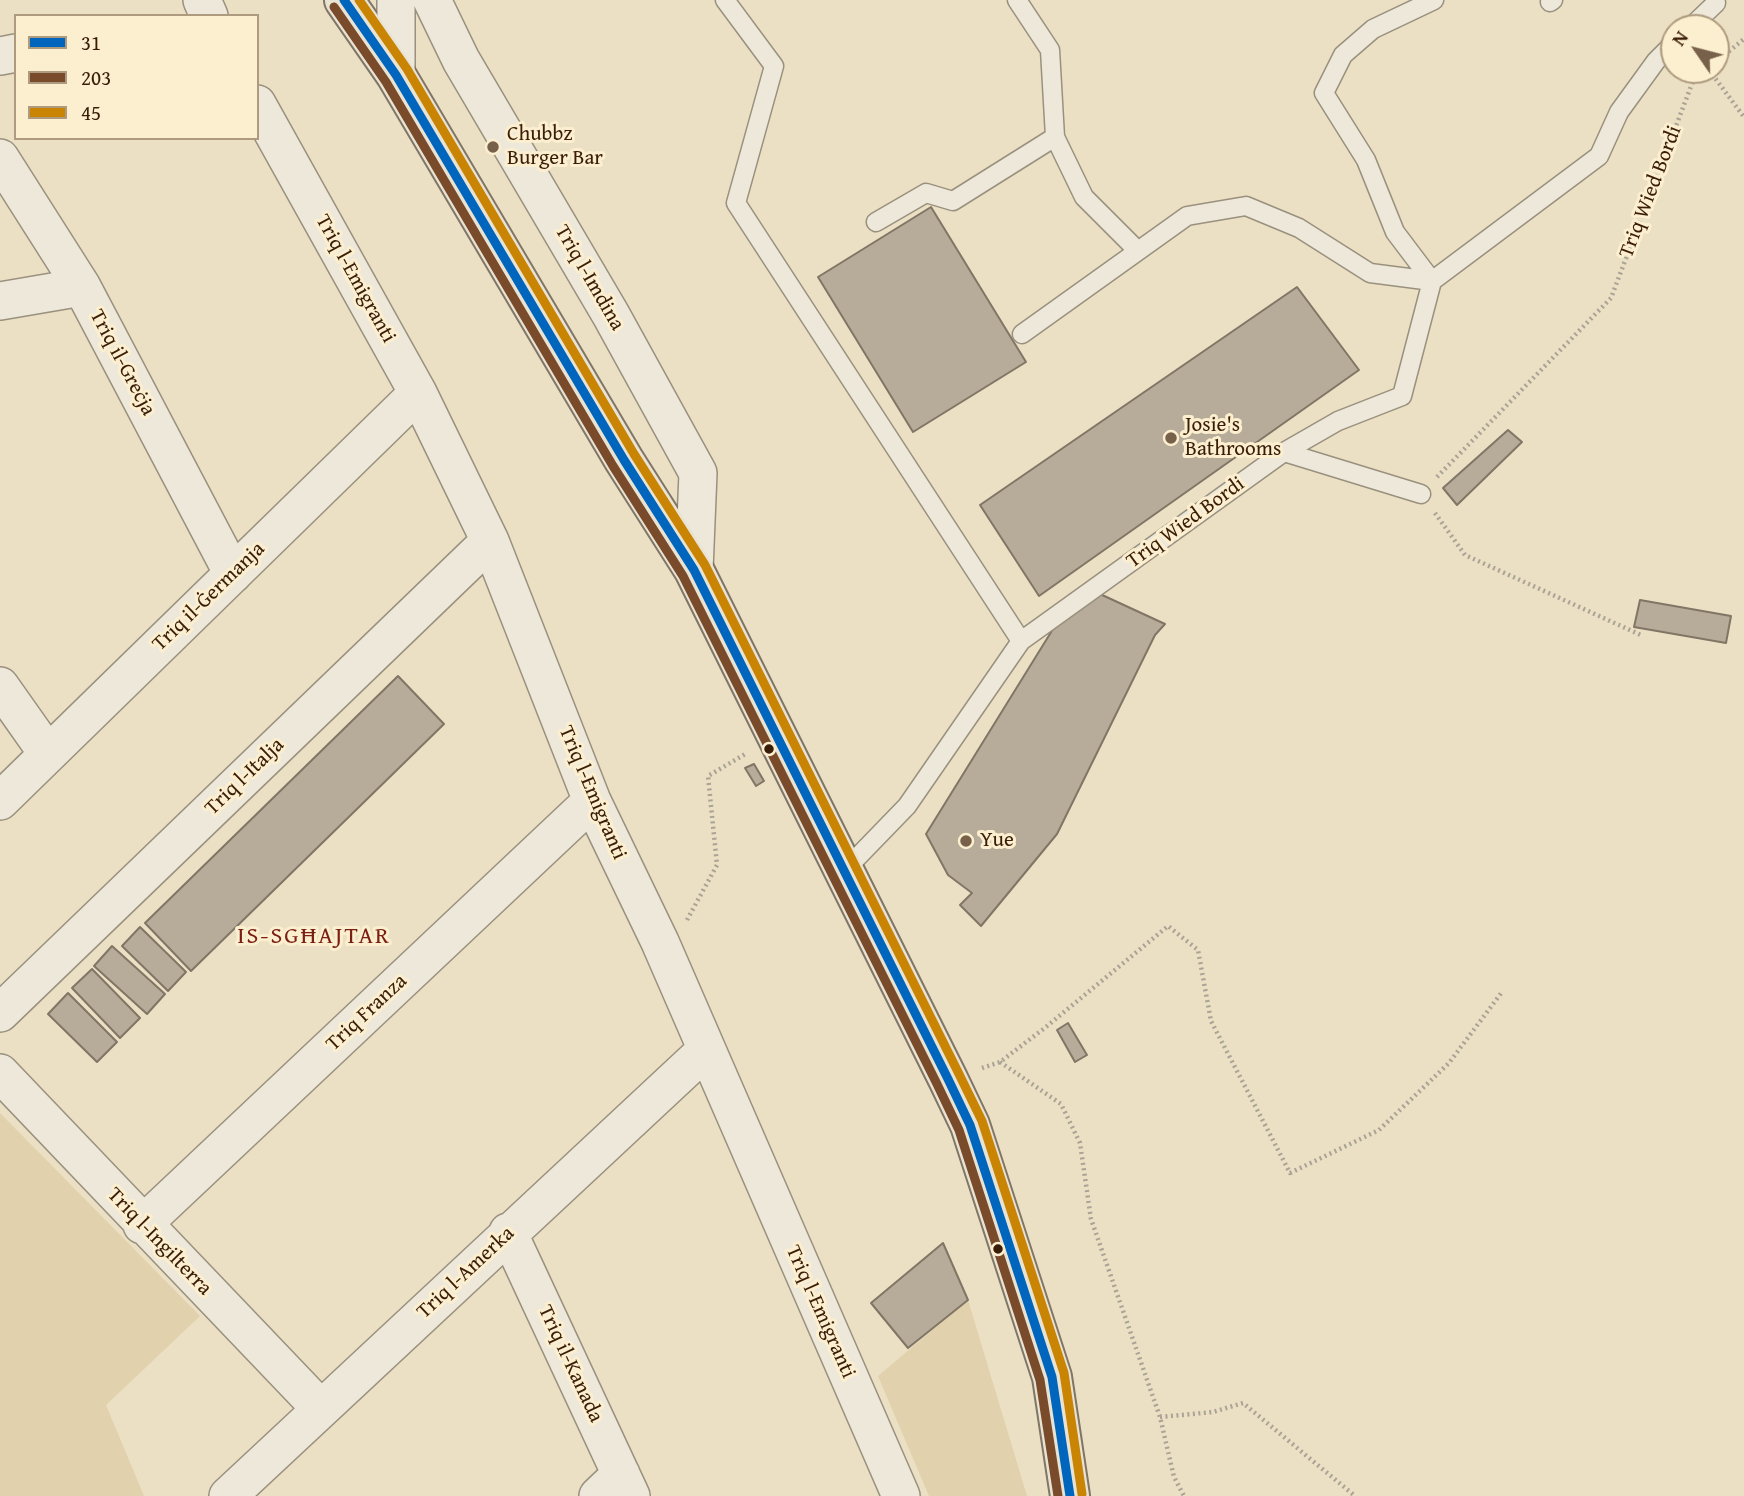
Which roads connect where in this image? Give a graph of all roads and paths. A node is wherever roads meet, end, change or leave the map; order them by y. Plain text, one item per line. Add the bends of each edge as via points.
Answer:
1 (344, 0) edge
2 (396, 0) edge
3 (432, 0) edge
4 (724, 0) edge
5 (1017, 0) edge
6 (1434, 0) edge
7 (1716, 3) dead end
8 (1705, 14) edge
9 (1744, 38) edge
10 (1730, 50) edge
11 (1660, 57) edge
12 (396, 75) junction
13 (1692, 84) edge
14 (1719, 84) edge
15 (259, 108) edge
16 (1744, 117) edge
17 (1055, 137) junction
18 (0, 158) edge
19 (876, 222) dead end
20 (1138, 251) junction
21 (1432, 281) junction
22 (82, 287) junction
23 (0, 300) edge
24 (1022, 334) dead end
25 (418, 393) junction
26 (1284, 452) junction
27 (1421, 494) junction
28 (490, 541) junction
29 (694, 570) junction
30 (233, 574) junction
31 (1643, 636) dead end
32 (1021, 641) junction
33 (0, 687) edge
34 (778, 734) junction
35 (48, 754) junction
36 (0, 801) edge
37 (592, 801) junction
38 (845, 870) junction
39 (660, 942) junction
40 (1502, 992) dead end
41 (0, 1013) edge
42 (705, 1051) junction
43 (1000, 1062) junction
44 (0, 1073) edge
45 (948, 1079) junction
46 (142, 1225) junction
47 (508, 1232) junction
48 (321, 1409) junction
49 (1160, 1417) junction
50 (617, 1489) edge
51 (228, 1496) edge
52 (901, 1496) edge
53 (1070, 1496) edge
54 (1184, 1496) edge
55 (1355, 1496) edge

1 - 12 main road
2 - 12 street
3 - 29 street, Triq l-Imdina via 461,60 698,473
4 - 32 lane via 774,66 736,203
5 - 17 lane via 1050,50
6 - 21 lane via 1373,29 1343,55 1324,93 1366,160 1395,232
7 - 8 lane
9 - 10 path
11 - 21 lane via 1619,112 1600,156
12 - 29 main road
13 - 27 path, Triq Wied Bordi via 1611,298
14 - 16 path
15 - 25 street, Triq l-Emigranti
17 - 19 lane via 953,201 926,193
17 - 20 lane via 1084,197
18 - 22 street, Triq il-Greċja
20 - 21 lane via 1187,216 1246,206 1299,228 1370,273
20 - 24 lane
21 - 26 lane, Triq Wied Bordi via 1402,396 1338,421
22 - 23 street
22 - 30 street, Triq il-Greċja
25 - 28 street, Triq l-Emigranti
25 - 30 street, Triq il-Ġermanja
26 - 27 lane
26 - 32 lane, Triq Wied Bordi
27 - 31 path via 1465,555
28 - 37 street, Triq l-Emigranti
28 - 41 street, Triq l-Italja
29 - 34 main road
30 - 35 street, Triq il-Ġermanja
32 - 38 lane, Triq Wied Bordi via 907,806
33 - 35 street
34 - 38 main road
34 - 39 path via 708,776 717,865 683,927
35 - 36 street, Triq il-Ġermanja
37 - 39 street, Triq l-Emigranti
37 - 46 street, Triq Franza
38 - 45 main road
39 - 42 street, Triq l-Emigranti
40 - 43 path via 1449,1063 1379,1130 1290,1173 1211,1021 1198,950 1168,926
42 - 47 street, Triq l-Amerka
42 - 52 street, Triq l-Emigranti
43 - 45 path
43 - 49 path via 1061,1104 1080,1143 1091,1219
44 - 46 street, Triq l-Ingilterra
45 - 53 main road via 970,1125 1052,1377
46 - 48 street, Triq l-Ingilterra
47 - 48 street, Triq l-Amerka
47 - 50 street, Triq il-Kanada
48 - 51 street, Triq l-Amerka
49 - 54 path via 1174,1476
49 - 55 path via 1213,1412 1243,1403

